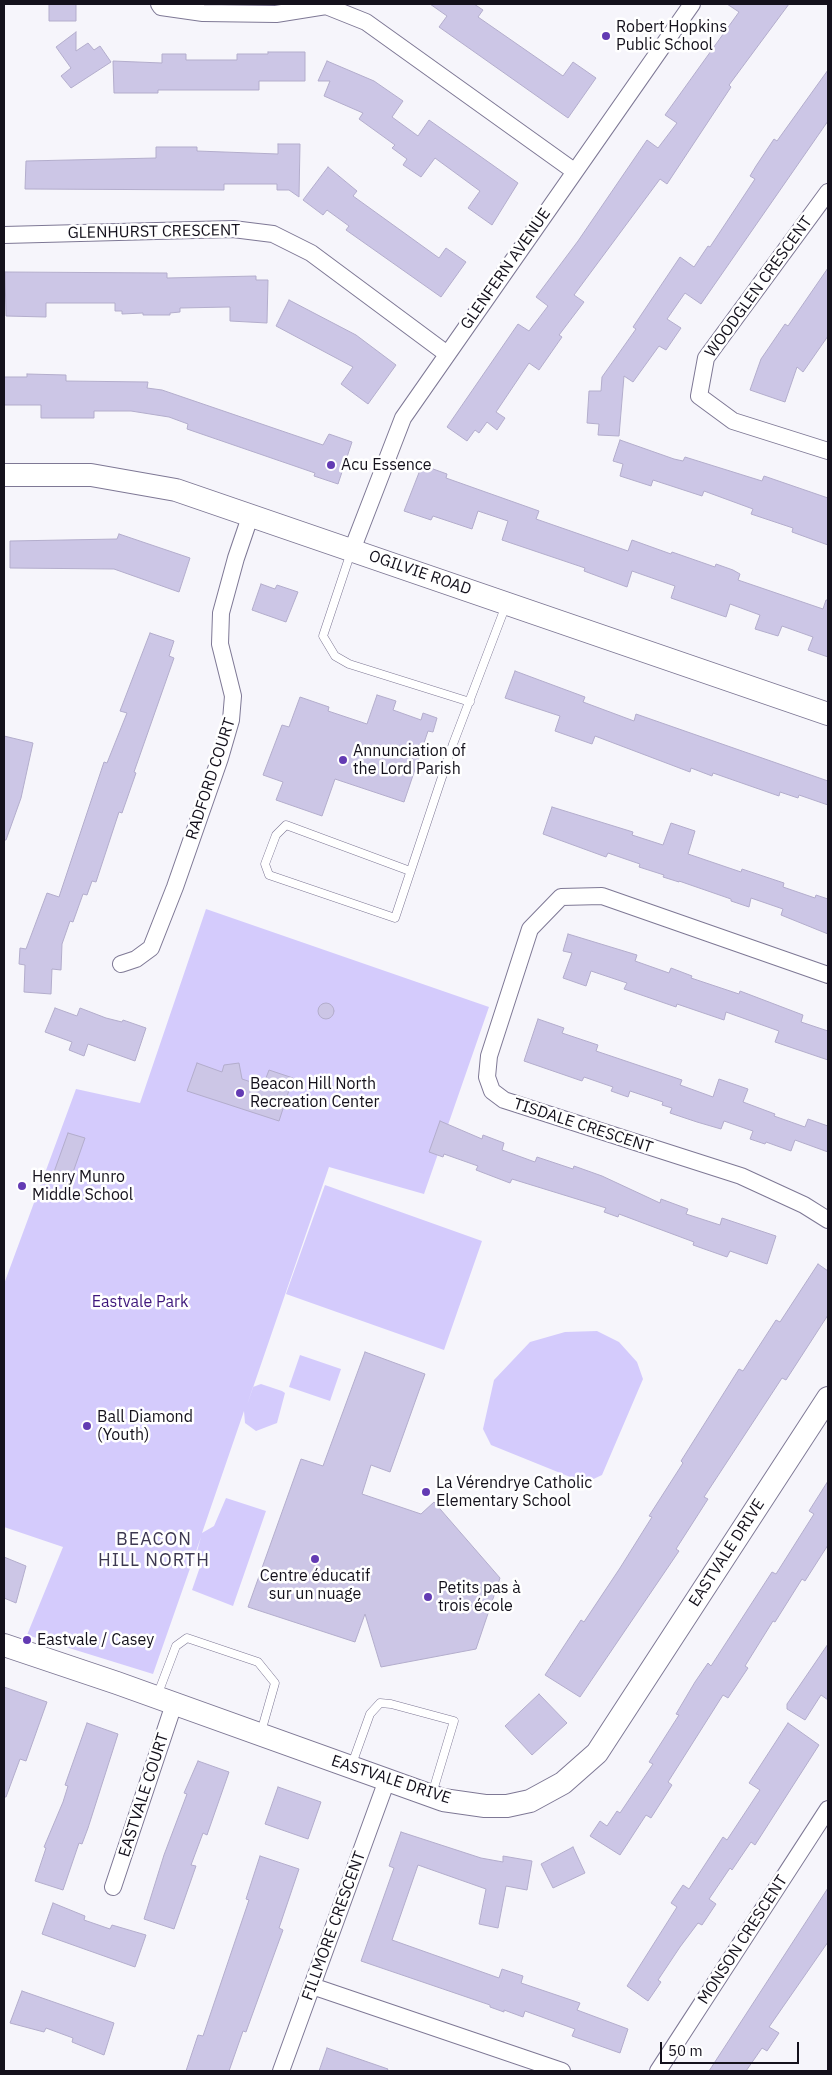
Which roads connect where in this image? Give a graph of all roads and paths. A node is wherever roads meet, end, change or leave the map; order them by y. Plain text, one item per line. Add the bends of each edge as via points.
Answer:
1 (159, 4) edge
2 (692, 4) edge
3 (574, 172) junction
4 (828, 192) edge
5 (4, 235) edge
6 (447, 354) junction
7 (828, 451) edge
8 (4, 476) edge
9 (251, 514) junction
10 (352, 550) junction
11 (507, 603) junction
12 (470, 702) junction
13 (828, 714) edge
14 (410, 871) junction
15 (121, 964) dead end
16 (828, 975) edge
17 (828, 1220) edge
18 (828, 1398) edge
19 (4, 1645) edge
20 (165, 1700) junction
21 (261, 1734) junction
22 (351, 1768) junction
23 (386, 1780) junction
24 (432, 1796) junction
25 (828, 1809) edge
26 (113, 1887) dead end
27 (312, 1986) junction
28 (281, 2071) edge
29 (562, 2071) edge
30 (658, 2071) edge

1 - 3 street via 161,7 203,13 276,14 326,6 342,12 366,22
2 - 3 street, GLENFERN AVENUE
3 - 6 street, GLENFERN AVENUE
4 - 7 street, WOODGLEN CRESCENT via 706,358 699,396 733,421
5 - 6 street, GLENHURST CRESCENT via 233,229 272,234 311,253
6 - 10 street, GLENFERN AVENUE via 402,418
8 - 9 street, OGILVIE ROAD via 91,475 176,490
9 - 10 street, OGILVIE ROAD
9 - 15 street, RADFORD COURT via 221,613 220,644 233,696 231,720 185,859 151,948 136,959
10 - 11 street, OGILVIE ROAD
10 - 12 lane via 323,636 335,656 350,664
11 - 12 lane
11 - 13 street, OGILVIE ROAD
12 - 14 lane
14 - 14 lane via 395,918 269,875 265,864 276,835 286,825
16 - 17 street, TISDALE CRESCENT via 602,896 561,897 530,929 489,1056 486,1077 492,1091 504,1100 741,1176 804,1205
18 - 24 street, EASTVALE DRIVE via 596,1753 563,1783 530,1801 485,1806
19 - 20 street, EASTVALE DRIVE
20 - 21 street, EASTVALE DRIVE
20 - 21 lane via 176,1646 187,1638 258,1662 275,1683
20 - 26 street, EASTVALE COURT
21 - 22 street, EASTVALE DRIVE
22 - 23 street, EASTVALE DRIVE
22 - 24 lane via 370,1714 380,1703 454,1721
23 - 24 street, EASTVALE DRIVE
23 - 27 street, FILLMORE CRESCENT
25 - 30 street, MONSON CRESCENT
27 - 28 street, FILLMORE CRESCENT
27 - 29 street

